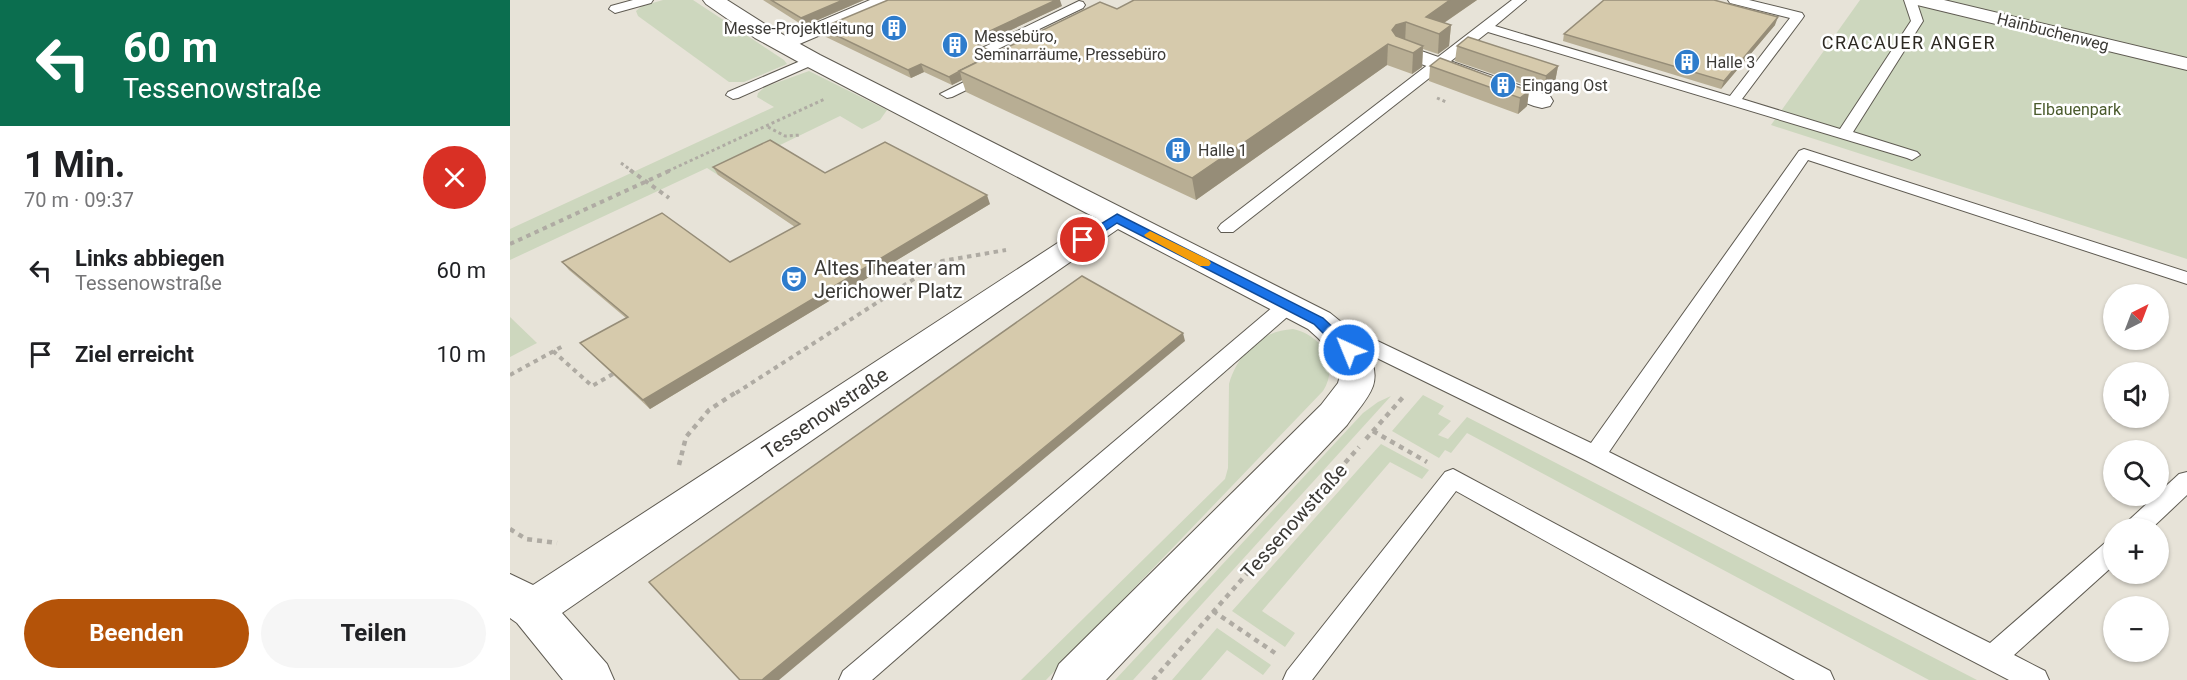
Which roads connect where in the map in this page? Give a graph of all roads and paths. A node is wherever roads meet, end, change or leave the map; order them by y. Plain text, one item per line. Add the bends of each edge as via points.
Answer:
1 (647, 0) edge
2 (713, 0) edge
3 (886, 0) edge
4 (1065, 0) edge
5 (1520, 0) edge
6 (1734, 0) edge
7 (1910, 0) edge
8 (1920, 0) edge
9 (615, 9) dead end
10 (1486, 27) junction
11 (783, 44) junction
12 (1404, 51) edge
13 (812, 60) junction
14 (1437, 63) junction
15 (2187, 64) edge
16 (859, 84) junction
17 (947, 94) dead end
18 (733, 95) dead end
19 (1542, 100) dead end
20 (1734, 101) junction
21 (767, 126) junction
22 (1844, 134) junction
23 (801, 135) dead end
24 (1912, 155) dead end
25 (621, 162) dead end
26 (646, 182) junction
27 (669, 198) dead end
28 (1117, 218) junction
29 (1227, 228) dead end
30 (510, 244) edge
31 (1010, 250) dead end
32 (2187, 278) edge
33 (1287, 306) junction
34 (1318, 321) junction
35 (563, 346) dead end
36 (553, 351) junction
37 (1425, 373) junction
38 (613, 374) edge
39 (510, 375) edge
40 (1373, 431) junction
41 (1595, 455) junction
42 (678, 468) dead end
43 (1453, 478) junction
44 (2187, 481) edge
45 (2147, 518) edge
46 (510, 529) edge
47 (565, 541) dead end
48 (2103, 559) edge
49 (521, 601) edge
50 (1214, 611) junction
51 (1992, 658) junction
52 (1299, 676) edge
53 (591, 680) edge
54 (852, 680) edge
55 (1075, 680) edge
56 (1153, 680) edge
57 (1821, 680) edge
58 (2036, 680) edge

1 - 9 lane
2 - 11 street
3 - 11 street
4 - 17 lane via 1083,7 987,49 1019,59
5 - 10 lane
6 - 20 lane via 1798,16
7 - 22 lane via 1917,21
8 - 15 street, Hainbuchenweg
10 - 14 lane
10 - 20 lane
11 - 13 street
12 - 14 street
13 - 16 street
13 - 18 lane
14 - 19 street
14 - 29 lane
16 - 21 path
16 - 28 street
20 - 22 lane
21 - 23 path via 785,136
21 - 26 path
22 - 24 lane
25 - 26 path
26 - 27 path
26 - 30 path
28 - 33 street
28 - 49 street, Tessenowstraße
31 - 42 path via 942,261 710,410 686,437
32 - 41 lane via 1804,153
33 - 34 street
33 - 54 lane
34 - 37 lane
34 - 55 street via 1341,341 1355,361 1358,377 1353,391
35 - 36 path
36 - 38 path via 592,386
36 - 39 path
37 - 40 path, Tessenowstraße
37 - 41 lane
40 - 43 path
40 - 50 path, Tessenowstraße
41 - 51 lane
43 - 52 lane
43 - 57 lane
44 - 45 lane
46 - 47 path via 526,539 553,544
48 - 51 lane
49 - 53 street, Tessenowstraße
50 - 52 path
50 - 56 path, Tessenowstraße
51 - 58 lane

